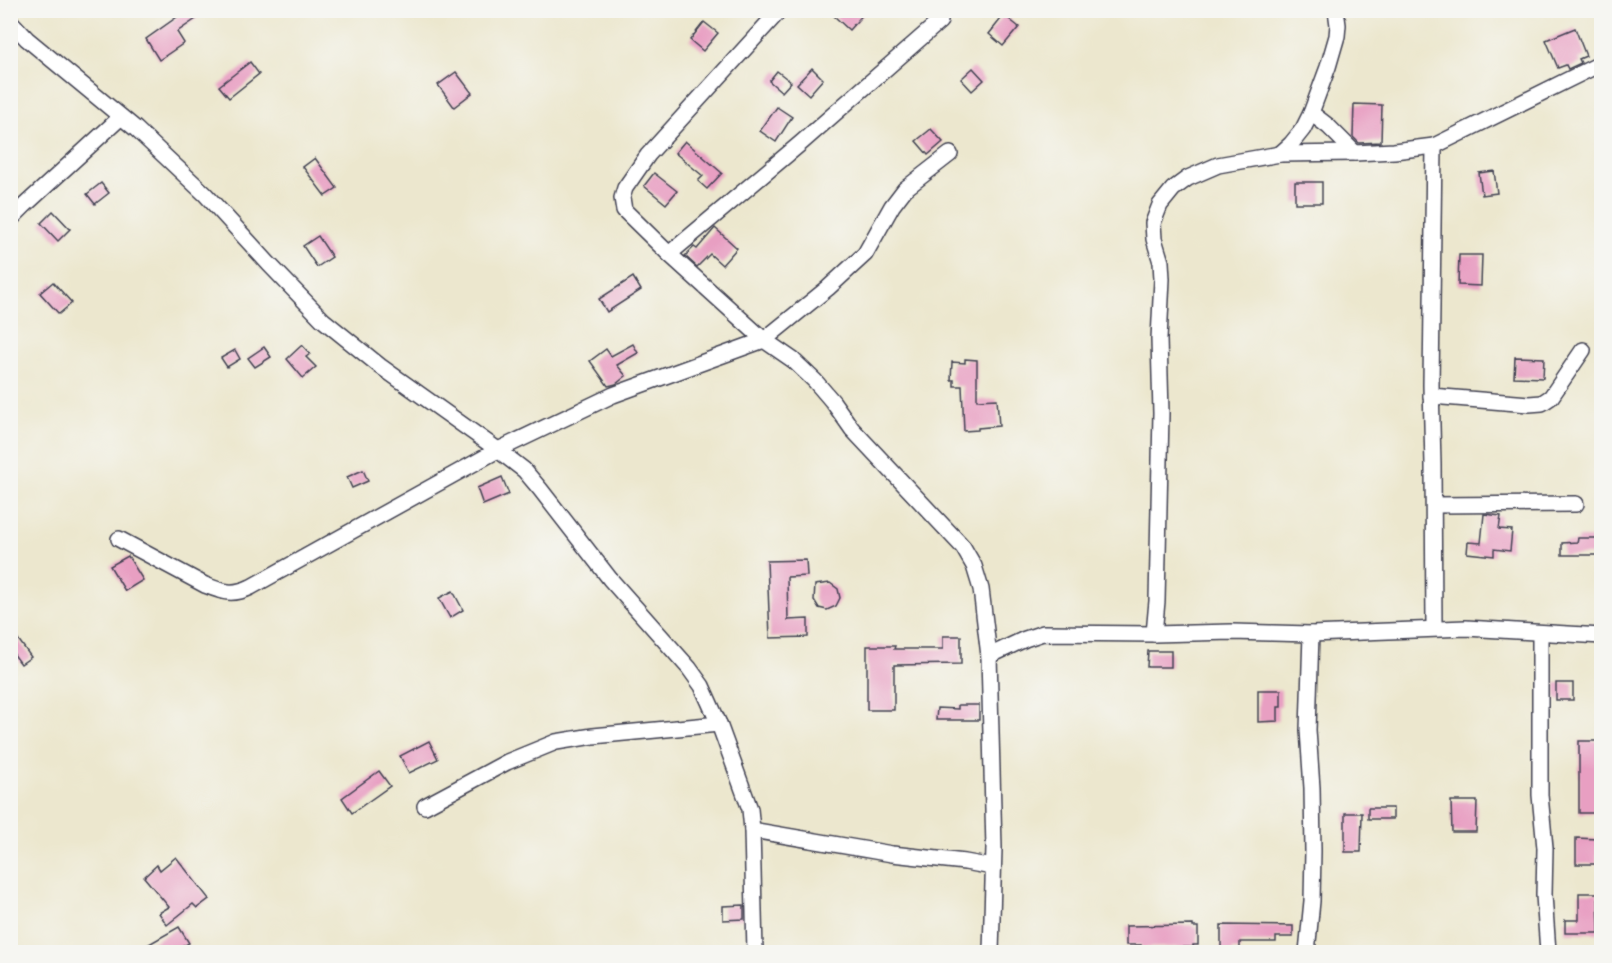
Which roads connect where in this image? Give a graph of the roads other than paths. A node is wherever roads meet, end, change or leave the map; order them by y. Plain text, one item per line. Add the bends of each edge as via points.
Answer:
1 (780, 10) edge
2 (1336, 10) edge
3 (10, 21) edge
4 (940, 21) dead end
5 (1602, 63) edge
6 (1311, 113) junction
7 (121, 117) junction
8 (1434, 146) junction
9 (1355, 153) junction
10 (950, 154) dead end
11 (1280, 154) junction
12 (10, 220) edge
13 (669, 254) junction
14 (764, 340) junction
15 (1583, 350) dead end
16 (1431, 396) junction
17 (498, 450) junction
18 (1576, 504) dead end
19 (1434, 505) junction
20 (119, 539) dead end
21 (1434, 628) junction
22 (1540, 633) junction
23 (1154, 634) junction
24 (1311, 634) junction
25 (1602, 636) edge
26 (989, 656) junction
27 (719, 724) junction
28 (425, 806) dead end
29 (752, 830) junction
30 (993, 867) junction
31 (755, 952) edge
32 (991, 952) edge
33 (1307, 952) edge
34 (1548, 952) edge

1 - 13 street via 648,154 625,188 624,210
2 - 6 street via 1337,36
3 - 7 street
4 - 13 street
5 - 8 street
6 - 9 street
6 - 11 street via 1303,129
7 - 12 street
7 - 17 street via 206,194 323,320
8 - 9 street
8 - 16 street
9 - 11 street
10 - 14 street via 905,189 865,254
11 - 23 street via 1218,165 1188,178 1160,205 1154,223 1162,279 1158,590
13 - 14 street
14 - 17 street via 612,395
14 - 26 street via 815,381 852,429 963,547 981,589
15 - 16 street via 1551,397 1542,403
16 - 19 street
17 - 20 street via 239,593 205,585
17 - 27 street via 524,470 610,579 689,668
18 - 19 street
19 - 21 street
21 - 22 street
21 - 24 street
22 - 25 street
22 - 34 street via 1540,795
23 - 24 street
23 - 26 street via 1043,633
24 - 33 street via 1308,730 1313,851
26 - 30 street
27 - 28 street via 556,742 507,762
27 - 29 street via 750,809
29 - 30 street
29 - 31 street
30 - 32 street

